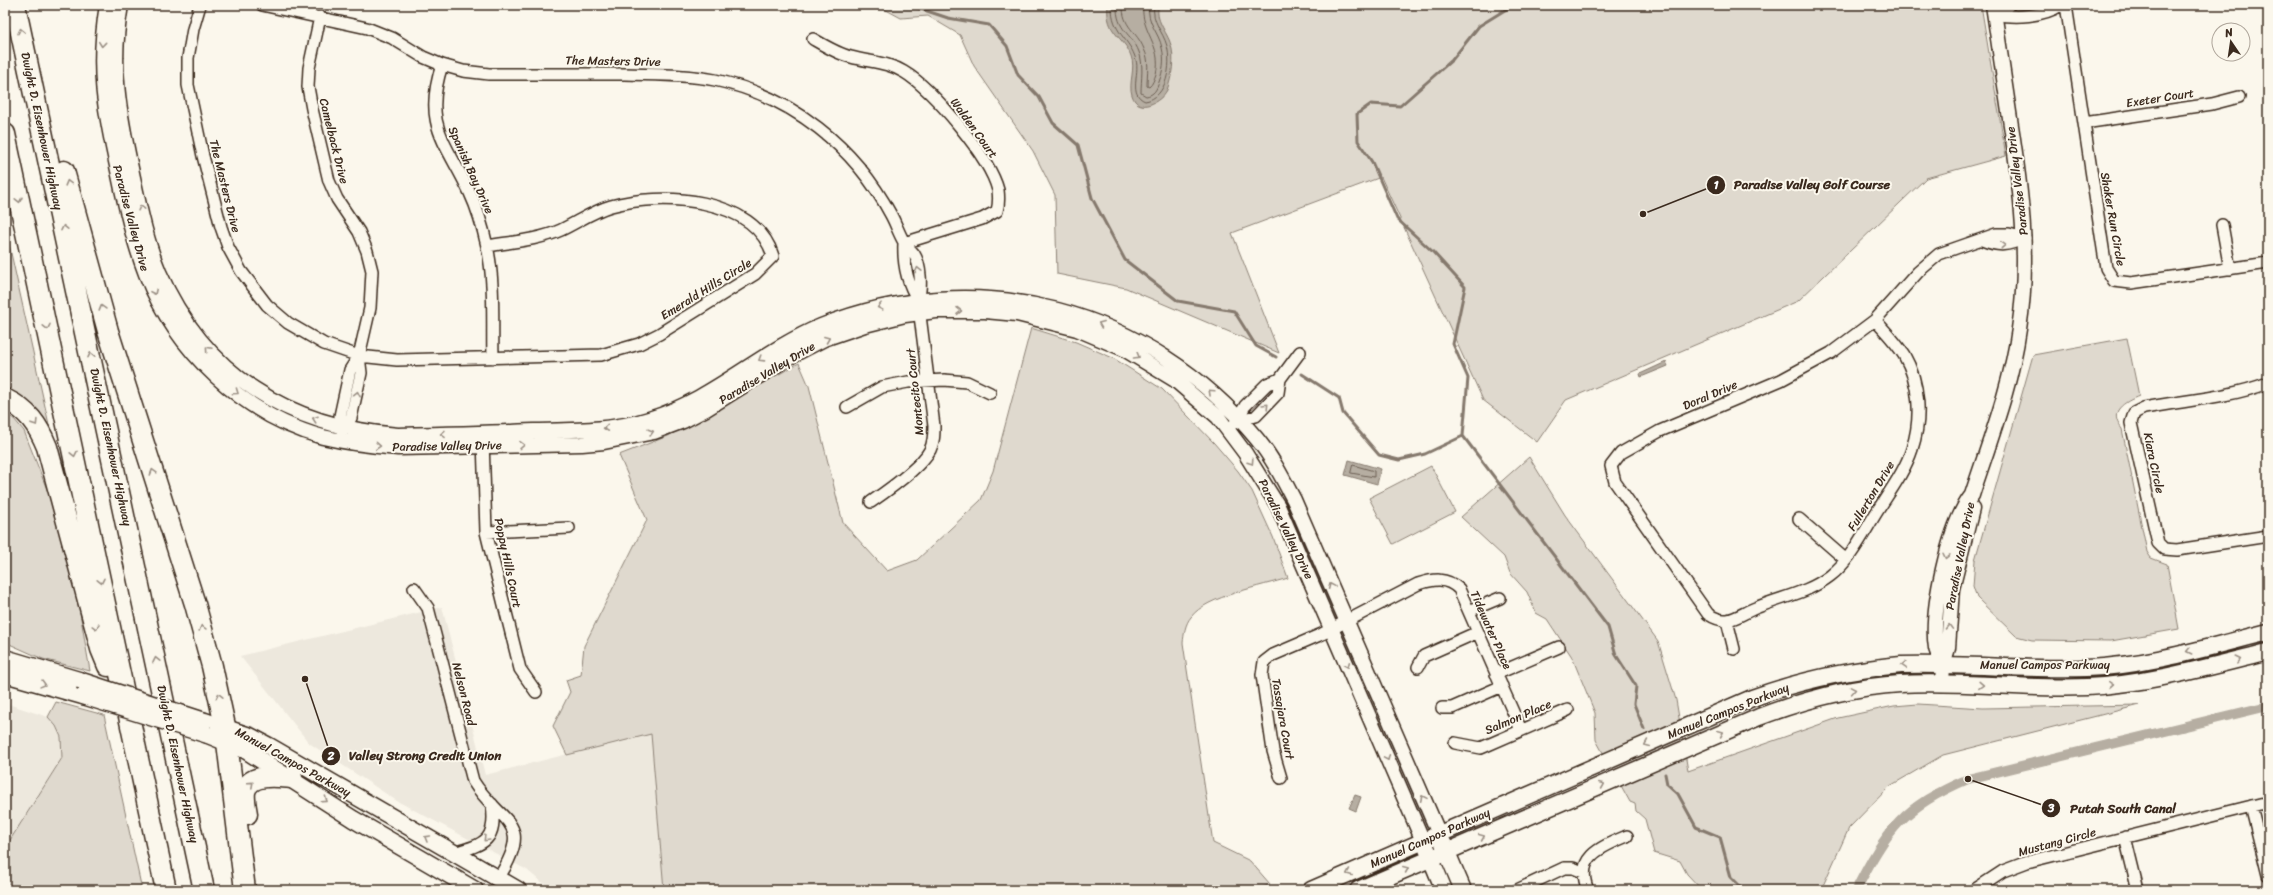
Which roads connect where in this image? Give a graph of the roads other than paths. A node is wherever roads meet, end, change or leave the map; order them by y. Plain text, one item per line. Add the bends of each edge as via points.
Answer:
1 (15, 5) edge
2 (107, 5) edge
3 (121, 5) edge
4 (200, 5) edge
5 (262, 5) edge
6 (2009, 5) edge
7 (2061, 5) edge
8 (2066, 5) edge
9 (1994, 9) edge
10 (320, 17) junction
11 (813, 39) dead end
12 (442, 65) junction
13 (35, 97) junction
14 (2239, 97) dead end
15 (2084, 123) junction
16 (5, 134) edge
17 (2222, 225) dead end
18 (2024, 238) junction
19 (904, 244) junction
20 (487, 246) junction
21 (2268, 263) edge
22 (2230, 269) junction
23 (919, 307) junction
24 (1875, 320) junction
25 (1300, 352) dead end
26 (359, 356) junction
27 (493, 358) junction
28 (929, 381) junction
29 (2268, 383) edge
30 (990, 393) dead end
31 (5, 399) edge
32 (847, 407) dead end
33 (1234, 425) junction
34 (341, 434) junction
35 (483, 440) junction
36 (870, 502) dead end
37 (1799, 519) dead end
38 (569, 528) dead end
39 (486, 532) junction
40 (2268, 536) edge
41 (1846, 560) junction
42 (414, 588) dead end
43 (1500, 598) dead end
44 (1469, 611) junction
45 (1727, 621) junction
46 (1347, 622) junction
47 (1332, 629) junction
48 (1478, 632) junction
49 (2268, 632) edge
50 (1559, 647) dead end
51 (1734, 649) dead end
52 (2268, 652) edge
53 (5, 658) edge
54 (1943, 665) junction
55 (1418, 667) dead end
56 (5, 674) edge
57 (1496, 674) junction
58 (1942, 684) junction
59 (1502, 686) junction
60 (81, 688) junction
61 (536, 692) dead end
62 (1442, 708) dead end
63 (1568, 710) dead end
64 (131, 724) junction
65 (1521, 730) junction
66 (226, 734) junction
67 (1455, 743) dead end
68 (292, 778) junction
69 (1281, 778) dead end
70 (2268, 802) edge
71 (492, 804) junction
72 (2251, 806) junction
73 (1439, 834) junction
74 (1627, 836) dead end
75 (2125, 837) junction
76 (1423, 841) junction
77 (1446, 852) junction
78 (453, 853) junction
79 (1431, 859) junction
80 (1583, 872) junction
81 (2268, 875) edge
82 (494, 884) edge
83 (166, 890) edge
84 (204, 890) edge
85 (245, 890) edge
86 (253, 890) edge
87 (475, 890) edge
88 (518, 890) edge
89 (1310, 890) edge
90 (1358, 890) edge
91 (1444, 890) edge
92 (1463, 890) edge
93 (1517, 890) edge
94 (1588, 890) edge
95 (1974, 890) edge
96 (2138, 890) edge

13 -> 1 highway, Dwight D. Eisenhower Highway
2 -> 34 street, Paradise Valley Drive via 101,49 104,106 137,248 157,298 183,340 224,383 265,412 294,426
34 -> 3 street, Paradise Valley Drive via 298,414 253,388 233,373 195,334 169,294 150,244 118,104 115,51
4 - 26 street, The Masters Drive via 188,58 188,85 205,163 228,247 241,271 267,306 305,334 324,344
5 - 10 street, The Masters Drive
6 - 9 street
7 - 9 street via 2053,10 2011,17
8 - 15 street, Shaker Run Circle
9 - 18 street, Paradise Valley Drive via 2021,196
10 - 12 street, The Masters Drive via 367,28 392,38
10 - 26 street, Camelback Drive via 309,68 308,87 312,109 329,181 359,232 372,271 370,308
11 - 19 street, Walden Court via 851,57 890,65 918,82 932,94 974,146 997,188 997,211 982,220
12 - 19 street, The Masters Drive via 489,74 687,76 749,89 810,121 835,141 862,169 880,194
12 - 20 street, Spanish Bay Drive via 434,101 436,122 442,143 477,209
66 -> 13 highway via 204,632 108,331 66,175
84 -> 13 highway, Dwight D. Eisenhower Highway
14 - 15 street, Exeter Court via 2212,104
15 - 22 street, Shaker Run Circle via 2106,268 2114,281 2131,283
16 -> 64 highway
17 - 22 street
18 - 24 street, Doral Drive via 1996,234 1939,254 1918,272
18 - 54 street, Paradise Valley Drive via 2019,329 2010,377 1972,495 1965,504 1948,549 1939,587 1936,648
19 - 23 street, The Masters Drive via 916,261 922,287
20 - 27 street, Spanish Bay Drive
20 - 27 street, Emerald Hills Circle via 561,230 609,206 658,199 708,204 733,213 758,229 765,237 773,256 755,274 639,344 600,355
21 - 22 street, Shaker Run Circle
23 - 28 street, Montecito Court
23 - 33 street, Paradise Valley Drive via 1017,314 1077,329 1124,349 1175,380
23 - 35 street, Paradise Valley Drive via 863,312 818,328 784,345 700,397 650,419 595,430
24 - 41 street, Fullerton Drive via 1904,355 1918,396 1918,421 1912,450 1902,470
24 - 45 street, Doral Drive via 1859,334 1807,367 1660,431 1621,453 1612,466 1615,482 1708,614 1717,620
25 - 33 street via 1280,379 1278,393 1256,416
26 - 27 street, Emerald Hills Circle via 398,360
26 - 34 street, Camelback Drive via 361,373 352,418
28 - 30 street via 967,382
28 - 32 street via 882,387
28 - 36 street, Montecito Court via 934,426 934,440 930,451 890,488
29 - 40 street, Kiara Circle via 2243,391 2144,408 2134,413 2132,423 2158,543 2164,549 2177,550
31 -> 64 highway via 31,417 42,436 101,649
46 -> 33 street, Paradise Valley Drive via 1294,500 1278,470 1258,440
33 -> 47 street, Paradise Valley Drive via 1278,506
34 - 35 street, Paradise Valley Drive
35 - 39 street, Poppy Hills Court
37 - 41 street
38 - 39 street
39 - 61 street, Poppy Hills Court via 520,669
41 - 45 street, Fullerton Drive via 1831,576 1815,586 1758,606
42 - 71 street, Nelson Road via 428,608 470,772 478,789
43 - 44 street
44 - 46 street, Tidewater Place via 1459,589 1451,582 1440,579 1418,584
44 - 48 street, Tidewater Place
45 - 51 street
46 - 47 street, Tassajara Court
73 -> 46 street, Paradise Valley Drive
47 - 69 street, Tassajara Court via 1273,655 1264,662 1262,675 1272,744
47 -> 76 street, Paradise Valley Drive
48 - 55 street via 1424,656
48 - 57 street, Tidewater Place
49 -> 54 main road, Manuel Campos Parkway via 2158,659 2119,665 2087,668
50 - 57 street
58 -> 52 main road, Manuel Campos Parkway via 2045,687 2121,684 2162,678
53 - 60 main road, Manuel Campos Parkway
54 - 58 street, Paradise Valley Drive
54 -> 73 main road, Manuel Campos Parkway via 1870,668 1810,679 1778,689
56 -> 60 main road, Manuel Campos Parkway
57 - 59 street, Tidewater Place
77 -> 58 main road, Manuel Campos Parkway via 1782,708 1815,698 1872,687
59 - 62 street via 1452,708
59 - 65 street, Tidewater Place
60 - 66 main road, Manuel Campos Parkway, bridge
63 - 65 street, Salmon Place
64 - 83 highway
65 - 67 street, Salmon Place via 1481,748
66 - 68 main road, Manuel Campos Parkway
78 -> 66 main road, Manuel Campos Parkway via 250,736
66 - 85 highway
86 -> 68 highway via 245,793 247,787 258,779 270,776
68 -> 87 main road, Manuel Campos Parkway via 353,819
70 - 72 street, Mustang Circle
71 -> 78 street via 494,825 488,839 478,846
71 - 82 street, Nelson Road via 507,820 515,840 513,853
72 - 75 street, Mustang Circle
72 - 81 street
73 - 76 main road, Manuel Campos Parkway
73 - 77 main road, Paradise Valley Drive
74 - 80 street via 1597,850 1588,859
75 - 95 street, Mustang Circle via 2027,862 2003,871
75 - 96 street
76 - 79 main road, Paradise Valley Drive
76 -> 89 main road, Manuel Campos Parkway
77 - 79 main road, Manuel Campos Parkway
77 - 92 main road, Paradise Valley Drive
78 - 82 main road, Manuel Campos Parkway
90 -> 79 main road, Manuel Campos Parkway
79 - 91 main road, Paradise Valley Drive
80 - 93 street via 1564,868
80 - 94 street
82 - 88 main road, Manuel Campos Parkway

